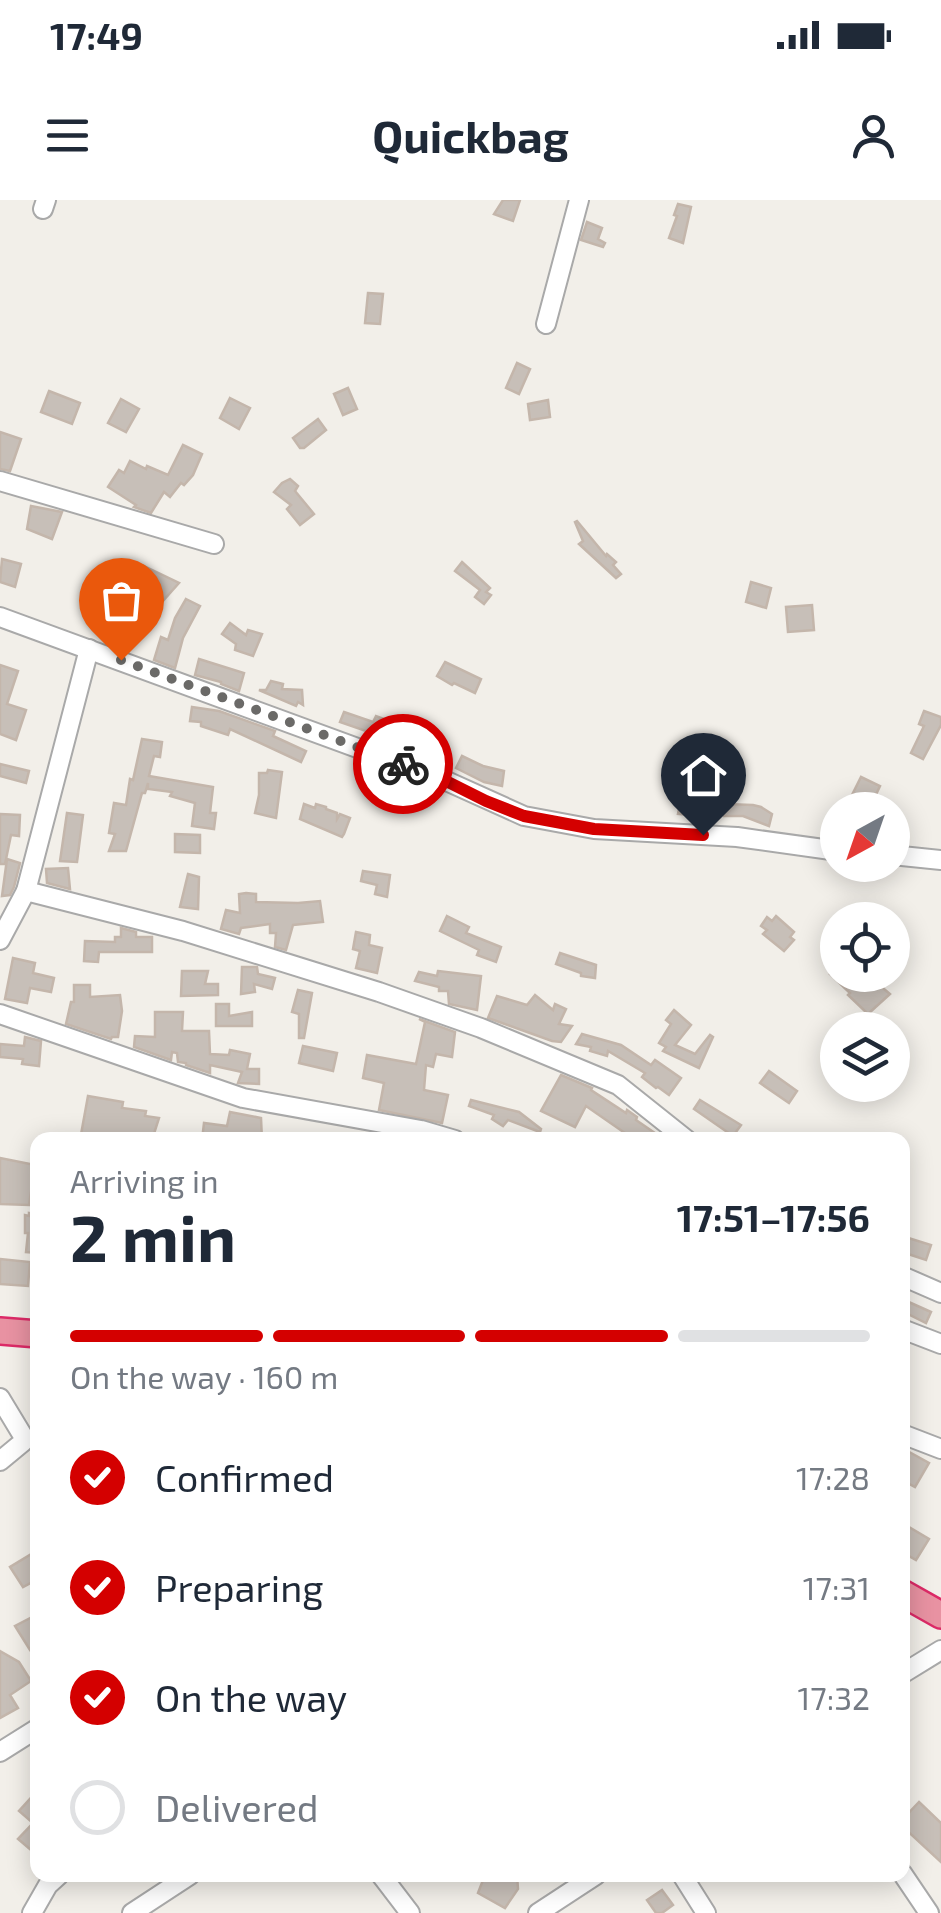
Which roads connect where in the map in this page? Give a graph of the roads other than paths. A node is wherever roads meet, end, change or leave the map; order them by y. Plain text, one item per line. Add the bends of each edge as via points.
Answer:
1 (579, 200) edge
2 (546, 324) dead end
3 (0, 482) edge
4 (214, 544) dead end
5 (0, 617) edge
6 (88, 648) junction
7 (820, 848) edge
8 (910, 857) edge
9 (941, 860) edge
10 (26, 891) junction
11 (0, 940) edge
12 (0, 1014) edge
13 (429, 1132) edge
14 (678, 1132) edge
15 (910, 1279) edge
16 (941, 1292) edge
17 (0, 1331) edge
18 (30, 1333) edge
19 (910, 1333) edge
20 (941, 1344) edge
21 (0, 1398) edge
22 (910, 1437) edge
23 (941, 1449) edge
24 (0, 1461) edge
25 (910, 1598) edge
26 (941, 1615) edge
27 (941, 1650) edge
28 (910, 1669) edge
29 (30, 1733) edge
30 (0, 1752) edge
31 (52, 1882) edge
32 (179, 1882) edge
33 (386, 1882) edge
34 (585, 1882) edge
35 (686, 1882) edge
36 (909, 1882) edge
37 (32, 1913) edge
38 (132, 1913) edge
39 (410, 1913) edge
40 (538, 1913) edge
41 (706, 1913) edge
42 (929, 1913) edge

1 - 2 street
3 - 4 street
5 - 6 street
6 - 7 street via 442,779 524,816 594,829
6 - 10 street
8 - 9 street
10 - 11 street
10 - 14 street via 184,930 480,1028 618,1085
12 - 13 street via 243,1098
15 - 16 street
17 - 18 highway
19 - 20 street
21 - 24 street via 23,1436
22 - 23 street
25 - 26 highway
27 - 28 street
29 - 30 street
31 - 37 street
32 - 38 street
33 - 39 street
34 - 40 street
35 - 41 street
36 - 42 street

